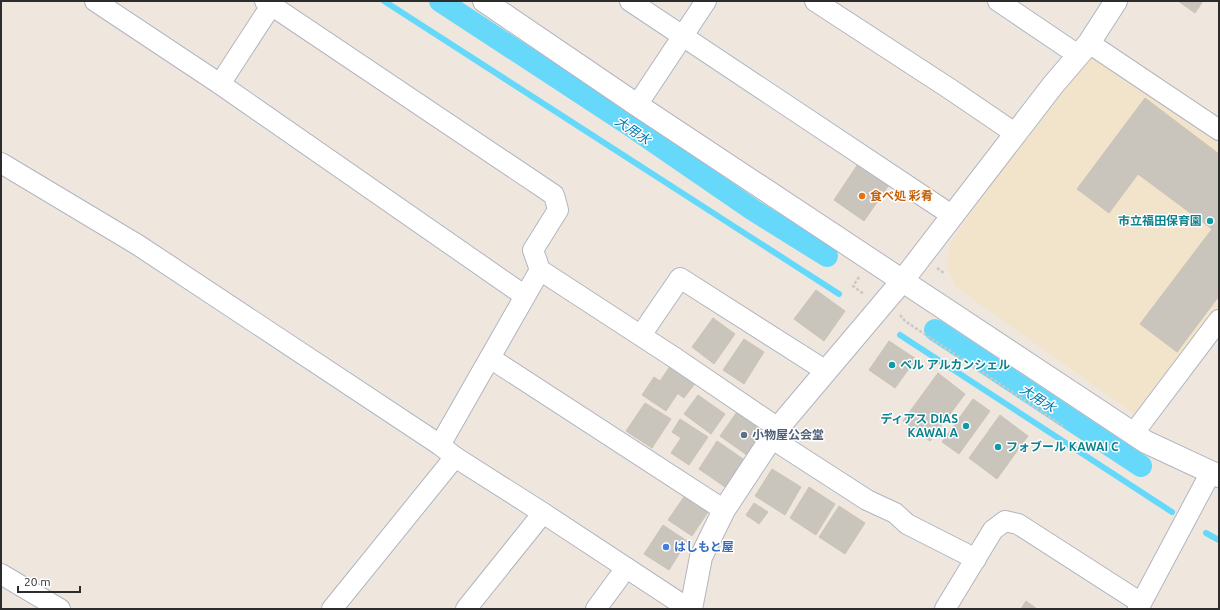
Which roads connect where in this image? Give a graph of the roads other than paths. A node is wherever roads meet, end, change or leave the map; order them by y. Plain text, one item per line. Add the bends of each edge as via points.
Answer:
1 (96, 1) edge
2 (484, 1) edge
3 (630, 1) edge
4 (706, 1) edge
5 (815, 1) edge
6 (998, 1) edge
7 (1116, 1) edge
8 (270, 2) edge
9 (683, 36) junction
10 (1083, 49) junction
11 (220, 84) junction
12 (637, 105) junction
13 (1219, 130) edge
14 (1016, 134) junction
15 (1, 163) edge
16 (953, 216) junction
17 (540, 270) junction
18 (903, 280) junction
19 (525, 296) junction
20 (1219, 320) edge
21 (641, 335) junction
22 (490, 358) junction
23 (826, 371) junction
24 (774, 433) junction
25 (1133, 434) junction
26 (447, 451) junction
27 (1215, 474) edge
28 (724, 510) junction
29 (542, 512) junction
30 (976, 559) junction
31 (626, 568) junction
32 (4, 582) edge
33 (1139, 606) edge
34 (60, 609) edge
35 (332, 609) edge
36 (466, 609) edge
37 (596, 609) edge
38 (690, 609) edge
39 (945, 609) edge

1 - 11 street
2 - 12 street
3 - 9 street
4 - 9 street
5 - 14 street
6 - 10 street
7 - 10 street
8 - 11 street
8 - 17 street via 554,195 558,210 533,250
9 - 12 street
9 - 16 street
10 - 13 street
10 - 14 street
11 - 19 street
12 - 18 street
14 - 16 street
15 - 26 street via 138,245
16 - 18 street
17 - 19 street
17 - 21 street
18 - 23 street
18 - 25 street
19 - 22 street
20 - 25 street
21 - 23 street via 680,278
21 - 24 street
22 - 26 street
22 - 28 street
23 - 24 street
24 - 28 street
24 - 30 street via 868,500 895,513 907,524
25 - 27 street
26 - 29 street
26 - 35 street
27 - 33 street
28 - 38 street via 701,556
29 - 31 street
29 - 36 street
30 - 33 street via 993,530 1005,521 1018,524
30 - 39 street
31 - 37 street
31 - 38 street
32 - 34 street

